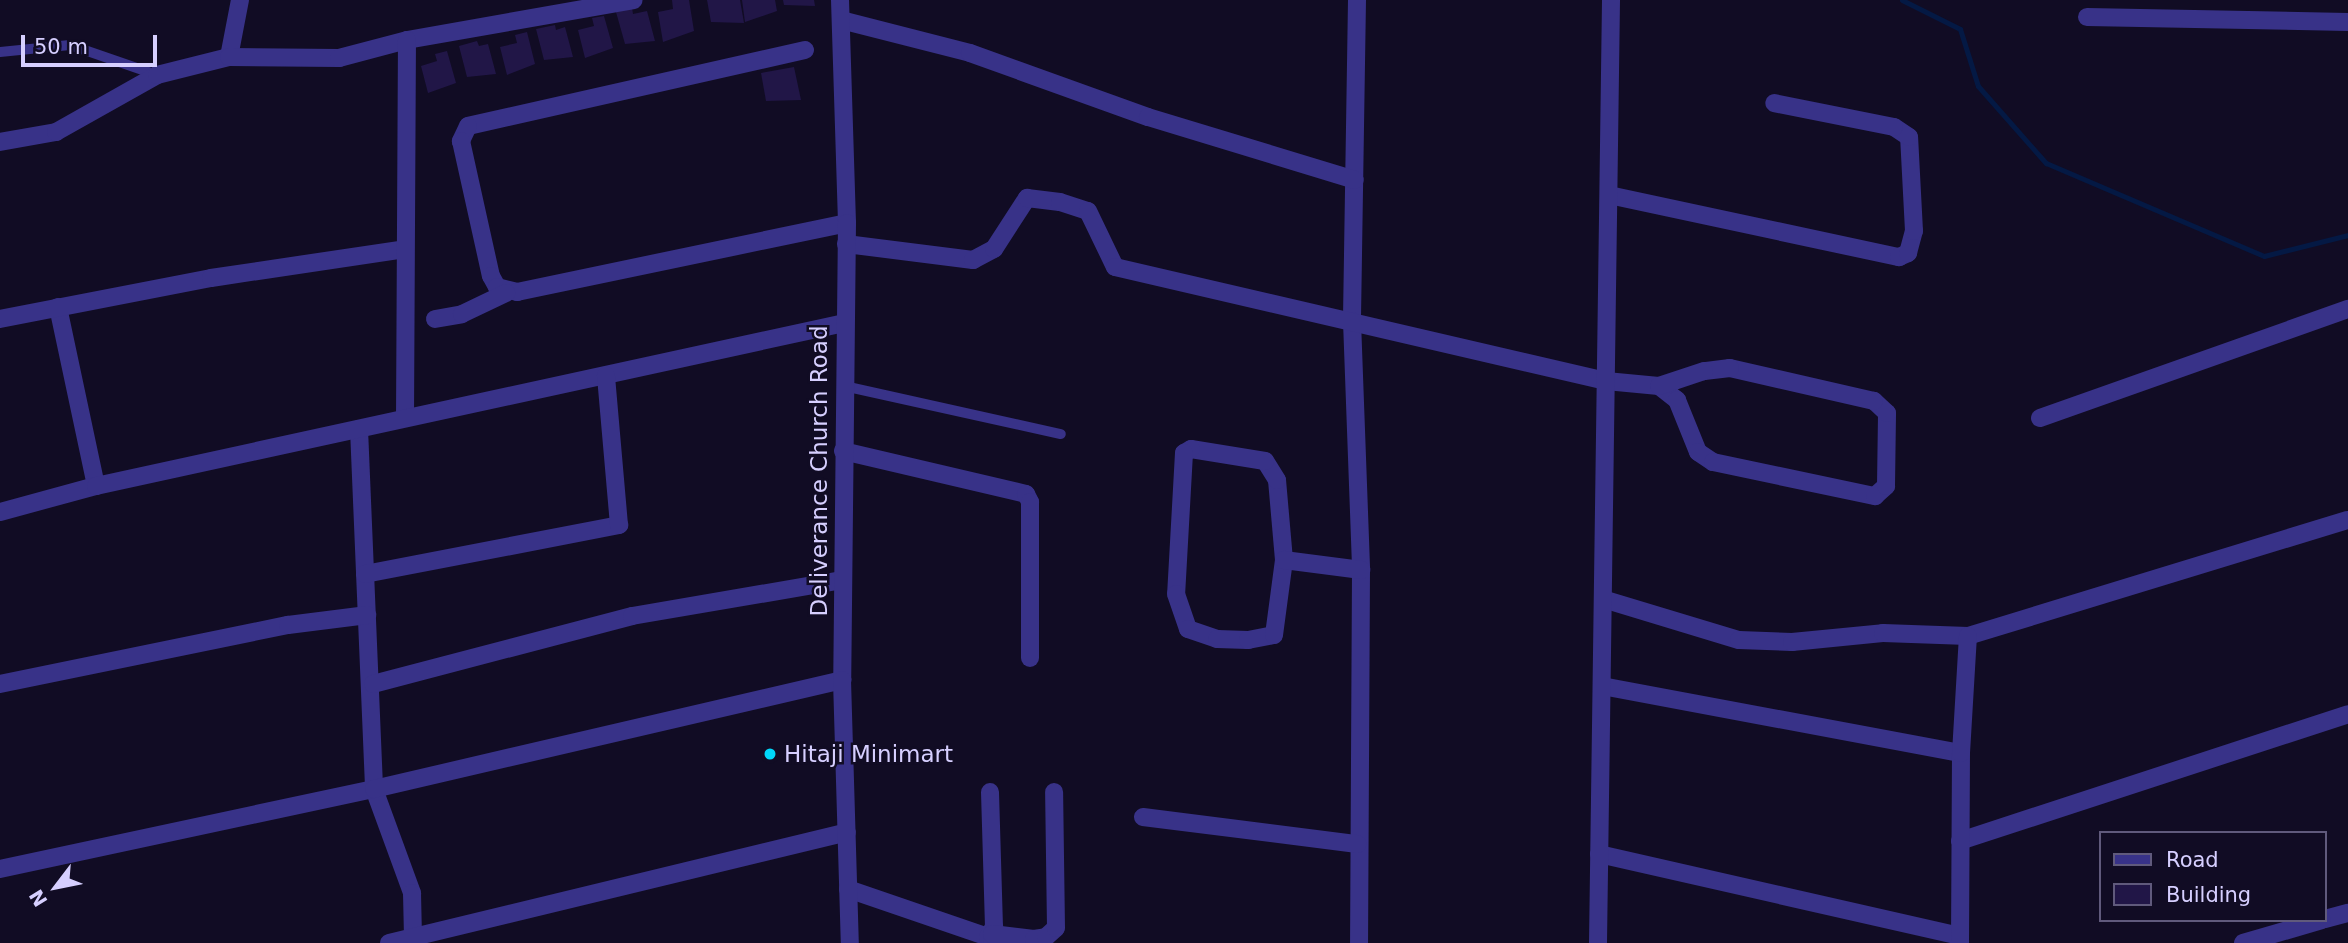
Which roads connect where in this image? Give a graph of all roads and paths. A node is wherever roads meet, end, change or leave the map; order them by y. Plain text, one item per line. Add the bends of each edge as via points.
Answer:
1 (240, 0) edge
2 (633, 0) edge
3 (840, 0) edge
4 (1357, 0) edge
5 (1611, 0) edge
6 (2087, 17) dead end
7 (841, 20) junction
8 (2348, 22) edge
9 (407, 40) junction
10 (805, 50) dead end
11 (0, 52) edge
12 (229, 57) junction
13 (157, 75) junction
14 (1774, 103) dead end
15 (0, 142) edge
16 (1356, 180) junction
17 (1609, 195) junction
18 (847, 223) junction
19 (846, 244) junction
20 (405, 248) junction
21 (506, 293) junction
22 (58, 306) junction
23 (2348, 309) edge
24 (0, 319) edge
25 (435, 319) dead end
26 (1352, 321) junction
27 (844, 323) junction
28 (606, 376) junction
29 (1606, 381) junction
30 (844, 386) junction
31 (1659, 386) junction
32 (405, 418) junction
33 (2040, 418) dead end
34 (359, 429) junction
35 (1061, 434) dead end
36 (843, 451) junction
37 (96, 486) junction
38 (0, 512) edge
39 (2348, 520) edge
40 (1284, 560) junction
41 (1361, 570) junction
42 (365, 574) junction
43 (843, 580) junction
44 (1603, 599) junction
45 (367, 615) junction
46 (1968, 636) junction
47 (1030, 658) dead end
48 (842, 680) junction
49 (0, 684) edge
50 (373, 684) junction
51 (1602, 686) junction
52 (2348, 714) edge
53 (1961, 753) junction
54 (374, 789) junction
55 (990, 792) dead end
56 (1054, 792) dead end
57 (1143, 817) dead end
58 (847, 832) junction
59 (1961, 841) junction
60 (1357, 844) junction
61 (1599, 854) junction
62 (0, 869) edge
63 (848, 890) junction
64 (2348, 913) edge
65 (2327, 919) edge
66 (2316, 922) edge
67 (413, 936) junction
68 (993, 938) edge
69 (1960, 939) edge
70 (389, 943) edge
71 (850, 943) edge
72 (1359, 943) edge
73 (1598, 943) edge
74 (2243, 943) edge

1 - 12 street
2 - 9 street
3 - 7 street, Deliverance Church Road
4 - 16 street
5 - 17 street
6 - 8 street
7 - 16 street via 970,53 1148,117
7 - 18 street, Deliverance Church Road
9 - 12 street via 339,58
9 - 20 street
10 - 21 street via 468,126 461,141 491,276
11 - 13 lane via 70,45
12 - 13 street
13 - 15 street via 56,132
14 - 17 street via 1894,127 1909,137 1914,231 1908,253 1899,257
16 - 26 street
17 - 29 street
18 - 19 street, Deliverance Church Road
18 - 21 street
19 - 26 street via 973,260 994,249 1027,198 1060,202 1088,211 1115,267
19 - 27 street, Deliverance Church Road
20 - 22 street
20 - 32 street
21 - 25 street via 462,314
22 - 24 street
22 - 37 street
23 - 33 street
26 - 29 street
26 - 41 street
27 - 28 street
27 - 30 street, Deliverance Church Road
28 - 32 street
28 - 42 street via 619,524
29 - 31 street
29 - 44 street
30 - 35 lane
30 - 36 street, Deliverance Church Road
31 - 31 street via 1677,400 1698,452 1713,462 1875,496 1886,486 1887,413 1874,401 1730,369 1704,371
32 - 34 street
34 - 37 street
34 - 42 street
36 - 43 street, Deliverance Church Road
36 - 47 street via 1026,494 1030,502
37 - 38 street
39 - 46 street
40 - 40 street via 1277,480 1265,461 1191,449 1184,453 1175,594 1188,629 1217,639 1274,635
40 - 41 street
41 - 60 street
42 - 45 street
43 - 48 street, Deliverance Church Road
43 - 50 street via 632,616
44 - 46 street via 1739,640 1792,642 1884,633
44 - 51 street
45 - 49 street via 288,625
45 - 50 street
46 - 53 street
48 - 54 street
48 - 58 street, Deliverance Church Road
50 - 54 street
51 - 53 street
51 - 61 street
52 - 59 street
53 - 59 street
54 - 62 street
54 - 67 street via 412,893
55 - 68 street
56 - 68 street via 1056,928 1046,937 1034,939
57 - 60 street
58 - 63 street, Deliverance Church Road
58 - 67 street
59 - 69 street
60 - 72 street
61 - 69 street
61 - 73 street
63 - 68 street
63 - 71 street, Deliverance Church Road
64 - 65 street
66 - 74 street
67 - 70 street

